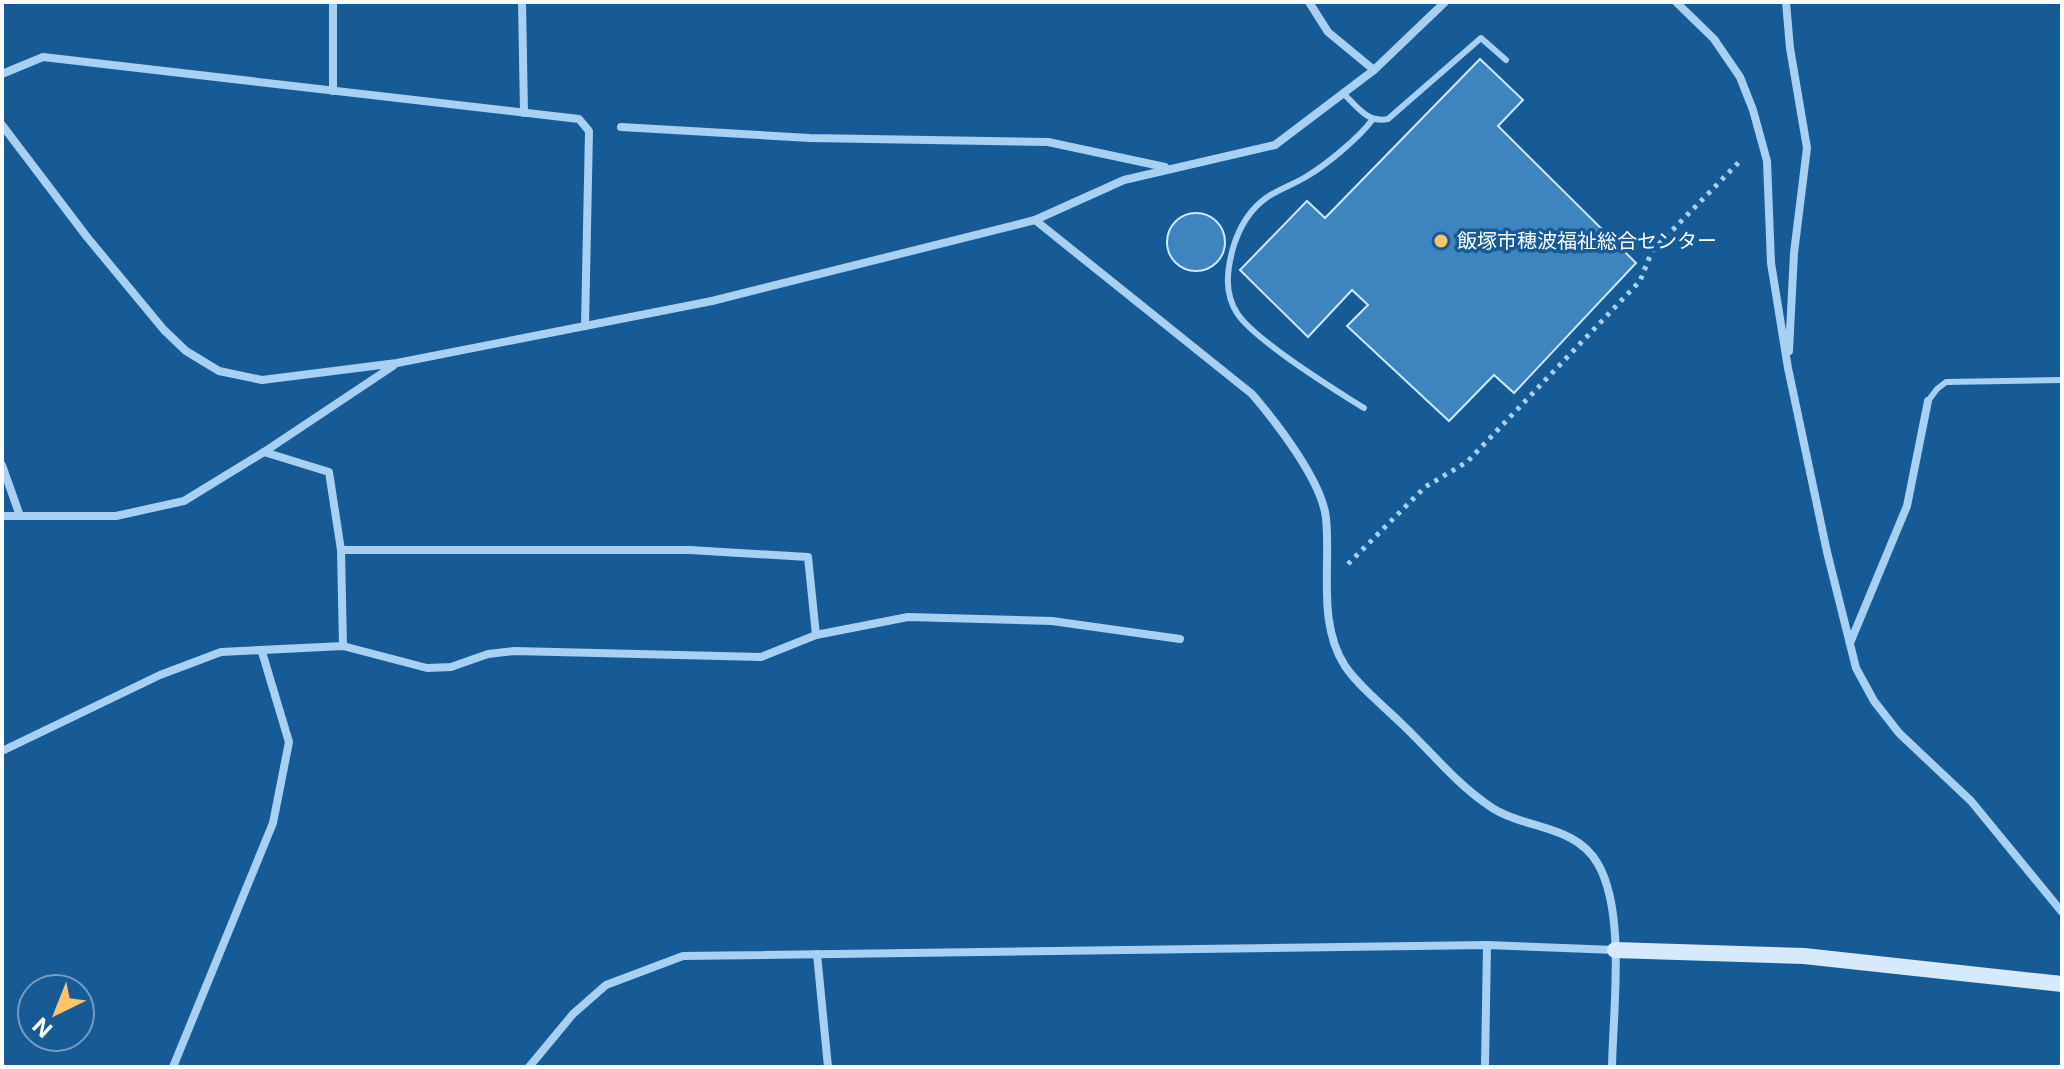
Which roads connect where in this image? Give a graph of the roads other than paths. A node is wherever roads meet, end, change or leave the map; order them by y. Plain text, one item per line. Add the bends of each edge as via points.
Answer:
1 (333, 2) edge
2 (522, 2) edge
3 (1309, 2) edge
4 (1445, 2) edge
5 (1676, 2) edge
6 (1786, 2) edge
7 (1506, 60) dead end
8 (1374, 70) junction
9 (2, 74) edge
10 (333, 91) junction
11 (1344, 94) junction
12 (524, 113) junction
13 (1373, 119) junction
14 (2, 125) edge
15 (621, 127) dead end
16 (1168, 168) junction
17 (1035, 220) junction
18 (585, 326) junction
19 (397, 363) junction
20 (1788, 368) junction
21 (2062, 380) edge
22 (1928, 401) joint
23 (1364, 408) dead end
24 (264, 452) junction
25 (2, 465) edge
26 (2, 516) edge
27 (20, 516) junction
28 (341, 550) junction
29 (816, 635) junction
30 (1180, 639) dead end
31 (1850, 643) junction
32 (343, 646) junction
33 (262, 652) junction
34 (2, 751) edge
35 (2062, 912) edge
36 (1487, 945) junction
37 (1615, 950) junction
38 (817, 954) junction
39 (2062, 984) edge
40 (173, 1067) edge
41 (529, 1067) edge
42 (828, 1067) edge
43 (1485, 1067) edge
44 (1612, 1067) edge

1 - 10 street
2 - 12 street
3 - 8 street via 1328,32
4 - 8 street
5 - 20 street via 1714,39 1740,77 1753,110 1767,161 1770,252
6 - 20 street via 1807,148
7 - 13 lane via 1481,38 1388,119
8 - 11 street
9 - 10 street via 43,57
10 - 12 street
11 - 13 lane
11 - 16 street via 1275,145
12 - 18 street via 579,119 589,131
13 - 23 lane via 1361,136 1248,214 1228,267 1228,293 1237,315
14 - 19 street via 164,330 219,371 262,380
15 - 16 street via 810,138 1048,142
16 - 17 street via 1124,180
17 - 18 street via 712,301
17 - 37 street via 1252,394 1279,425 1326,515 1331,634 1345,665 1490,807 1582,844 1598,864 1611,901
18 - 19 street
19 - 24 street
20 - 31 street
21 - 22 lane via 1946,382
22 - 31 street via 1907,506
24 - 27 street via 184,501 116,516
24 - 28 street via 329,472
25 - 27 street
26 - 27 street
28 - 29 street via 690,550 808,557
28 - 32 street
29 - 30 street via 908,617 1052,621
29 - 32 street via 761,657 514,651 427,668
31 - 35 street via 1856,668 1899,733 1971,801
32 - 33 street
33 - 34 street via 221,652 160,675
33 - 40 street via 289,742 273,823
36 - 37 street
36 - 38 street
36 - 43 street
37 - 39 street via 1804,956
37 - 44 street
38 - 41 street via 683,956 606,985 573,1014
38 - 42 street

